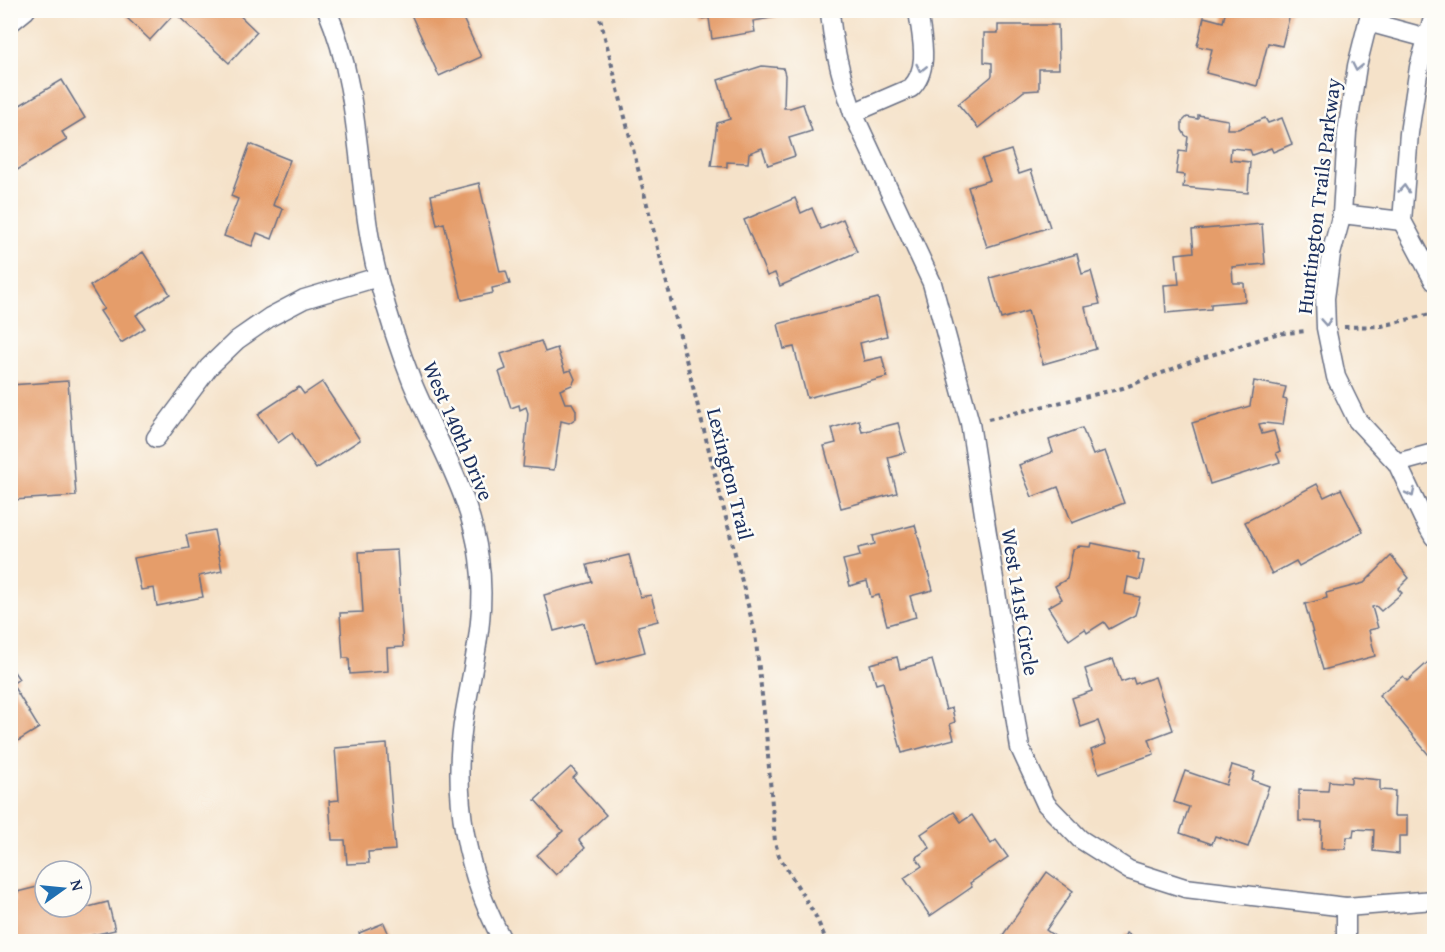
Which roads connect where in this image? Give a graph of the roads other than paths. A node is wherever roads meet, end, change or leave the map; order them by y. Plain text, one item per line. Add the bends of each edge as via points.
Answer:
1 (26, 10) edge
2 (327, 10) edge
3 (830, 10) edge
4 (918, 10) edge
5 (1434, 15) edge
6 (1370, 16) edge
7 (10, 23) edge
8 (1428, 38) junction
9 (853, 113) junction
10 (1342, 214) junction
11 (1402, 221) junction
12 (378, 278) junction
13 (1434, 281) edge
14 (156, 438) dead end
15 (1434, 453) edge
16 (1397, 463) junction
17 (1434, 537) edge
18 (1434, 900) edge
19 (1346, 908) junction
20 (503, 942) edge
21 (1346, 942) edge

1 - 7 street
2 - 12 street, West 140th Drive via 341,44 349,79 364,206
3 - 9 street, West 141st Circle
4 -> 9 street via 924,57 917,81 911,88
5 - 8 street
6 - 8 street
6 -> 10 street, Huntington Trails Parkway via 1357,66 1347,132
11 -> 8 street via 1409,133 1419,67
9 - 19 street, West 141st Circle via 932,283 970,423 1020,748 1046,804 1080,839 1129,870 1185,888
10 - 11 street
10 -> 16 street, Huntington Trails Parkway via 1330,255 1324,298 1336,377 1357,420
11 - 13 street
12 - 14 street via 304,300 237,340 209,367
12 - 20 street, West 140th Drive via 412,382 469,512 479,557 481,628 464,714 459,786 468,853
15 - 16 street
16 -> 17 street, Huntington Trails Parkway
18 - 19 street, West 141st Circle
19 - 21 street

